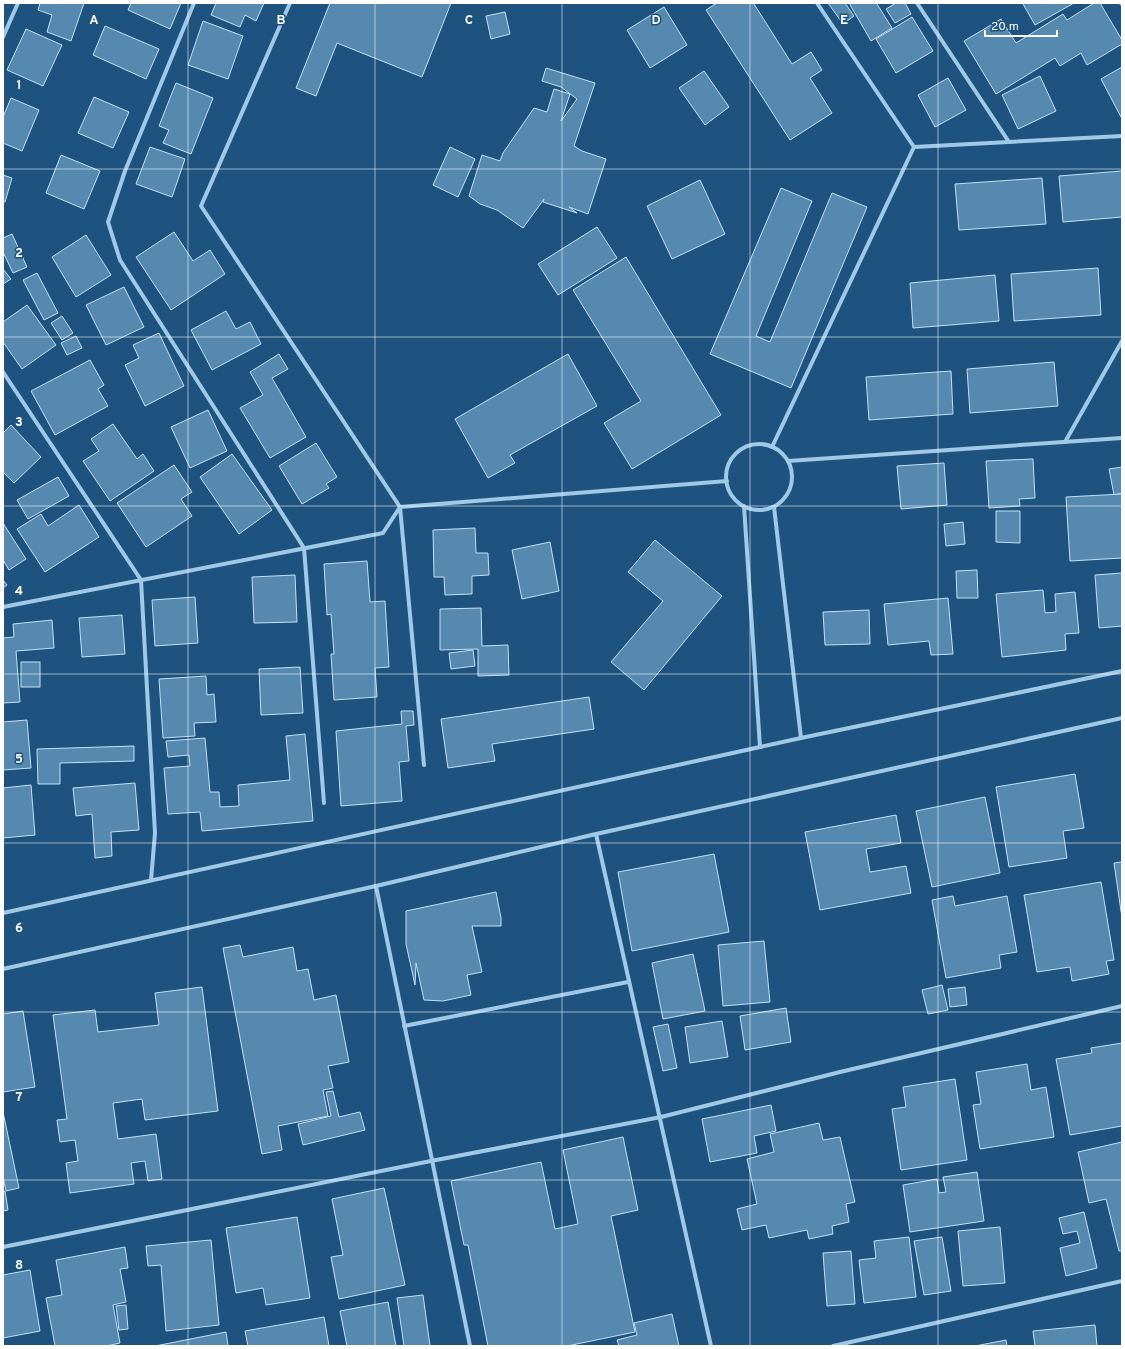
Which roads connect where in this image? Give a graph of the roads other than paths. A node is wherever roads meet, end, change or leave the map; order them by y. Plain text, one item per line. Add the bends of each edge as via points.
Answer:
1 (18, 3) edge
2 (194, 3) edge
3 (290, 3) edge
4 (817, 3) edge
5 (917, 3) edge
6 (3, 37) edge
7 (1122, 136) edge
8 (1009, 142) junction
9 (914, 147) junction
10 (1122, 341) edge
11 (3, 372) edge
12 (1122, 438) edge
13 (1065, 442) junction
14 (772, 446) junction
15 (788, 462) junction
16 (727, 481) junction
17 (400, 506) junction
18 (744, 506) junction
19 (774, 507) junction
20 (304, 548) junction
21 (141, 580) junction
22 (3, 607) edge
23 (1122, 671) edge
24 (1122, 718) edge
25 (801, 738) junction
26 (760, 747) junction
27 (424, 765) dead end
28 (324, 803) dead end
29 (596, 834) junction
30 (151, 880) junction
31 (376, 886) junction
32 (3, 912) edge
33 (3, 969) edge
34 (628, 982) junction
35 (1122, 1006) edge
36 (404, 1026) junction
37 (661, 1117) junction
38 (431, 1161) junction
39 (3, 1247) edge
40 (1122, 1282) edge
41 (470, 1346) edge
42 (711, 1346) edge
43 (833, 1346) edge

1 - 6 street
2 - 20 street via 125,171 108,222 120,260
3 - 17 street via 201,206
4 - 9 street
5 - 8 street
7 - 8 street
8 - 9 street
9 - 14 street
10 - 13 street
11 - 21 street
12 - 13 street
13 - 15 street
14 - 15 street via 781,452
14 - 16 street via 761,444 739,451 727,470
15 - 19 street via 792,472 792,483 782,501
16 - 17 street
16 - 18 street via 733,495
17 - 20 street via 383,532
17 - 27 street
18 - 19 street via 754,510
18 - 26 street
19 - 25 street
20 - 21 street
20 - 28 street
21 - 22 street
21 - 30 street via 155,833
23 - 25 street
24 - 29 street
25 - 26 street
26 - 30 street
29 - 31 street
29 - 34 street
30 - 32 street
31 - 33 street
31 - 36 street
34 - 36 street
34 - 37 street
35 - 37 street
36 - 38 street
37 - 38 street
37 - 42 street
38 - 39 street
38 - 41 street
40 - 43 street

